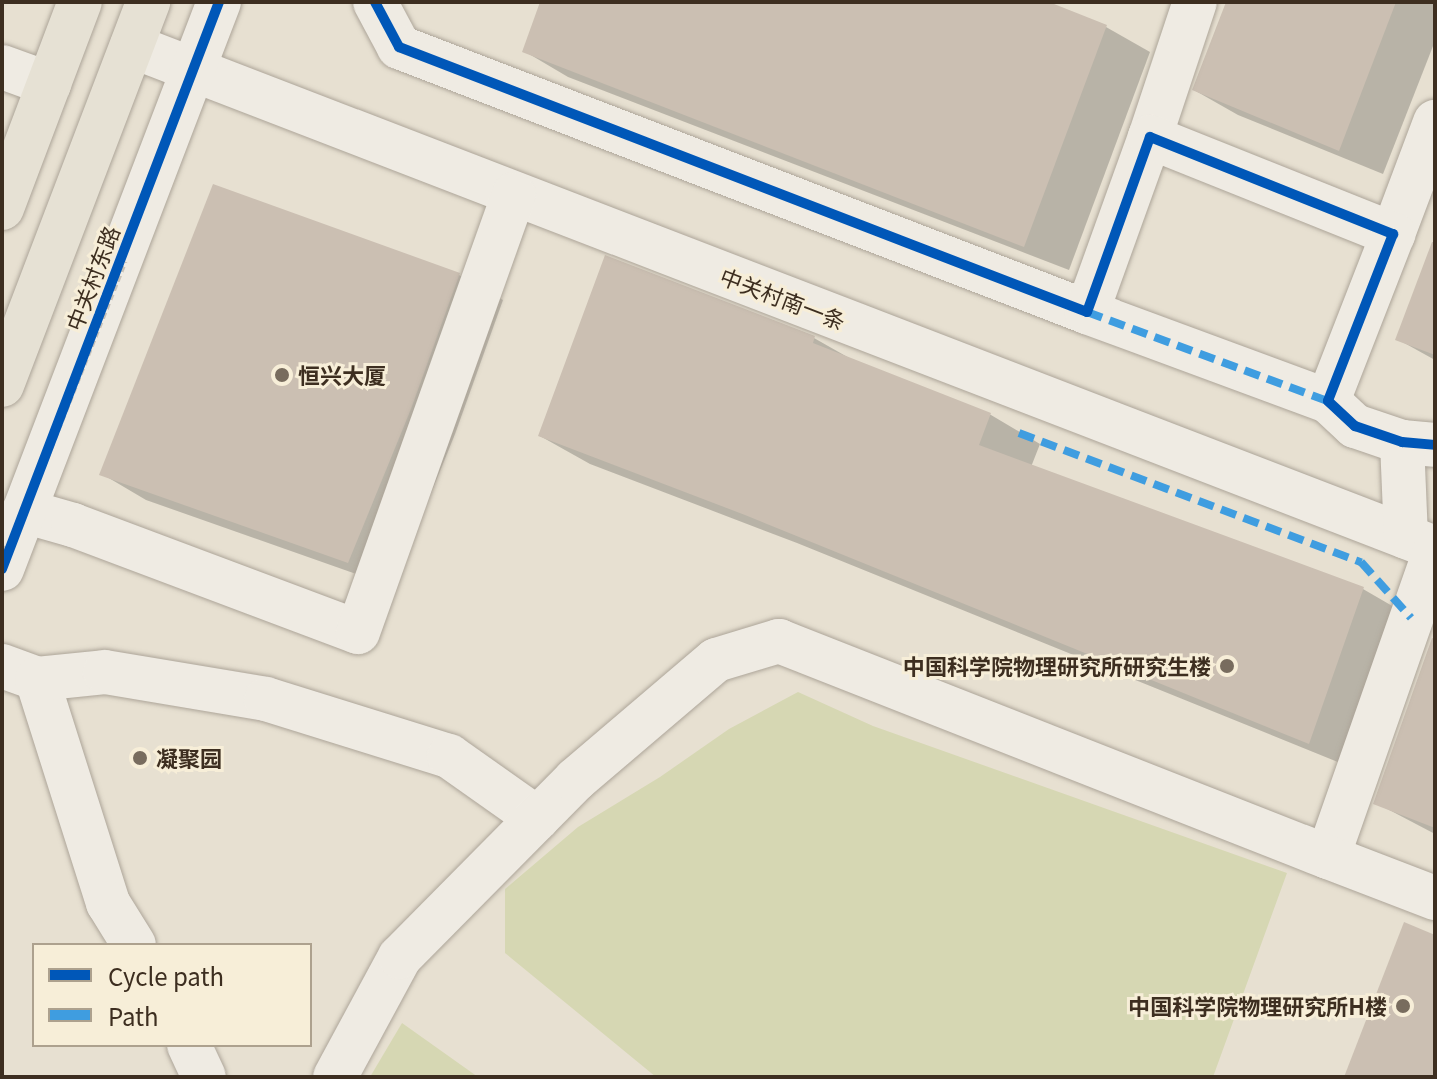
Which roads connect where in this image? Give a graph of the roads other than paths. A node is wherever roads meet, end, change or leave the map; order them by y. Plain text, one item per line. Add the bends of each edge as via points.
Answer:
1 (80, 2) edge
2 (148, 2) edge
3 (219, 2) edge
4 (375, 2) edge
5 (1195, 2) edge
6 (132, 46) junction
7 (2, 67) edge
8 (193, 70) junction
9 (49, 84) junction
10 (1435, 122) edge
11 (1150, 137) junction
12 (514, 195) junction
13 (2, 208) edge
14 (1393, 234) junction
15 (1087, 312) junction
16 (2, 385) edge
17 (1328, 401) junction
18 (1418, 444) edge
19 (13, 529) edge
20 (1425, 545) edge
21 (2, 569) edge
22 (20, 672) edge
23 (537, 818) junction
24 (1328, 857) junction
25 (1435, 898) edge
26 (133, 943) edge
27 (190, 1047) edge
28 (204, 1077) edge
29 (335, 1077) edge

1 - 9 main road
2 - 6 main road, 中关村东路
3 - 8 street, 中关村东路
4 - 15 street via 399,47
5 - 11 street
6 - 8 street, 中关村南一条
6 - 16 main road, 中关村东路
7 - 9 street
8 - 12 street, 中关村南一条
8 - 19 street, 中关村东路
9 - 13 main road
10 - 14 street
11 - 14 street
11 - 15 street
12 - 19 street via 358,632 73,525
12 - 20 street, 中关村南一条
14 - 17 street
15 - 17 street
17 - 18 street via 1355,426
18 - 20 street
19 - 21 street, 中关村东路
20 - 24 street
22 - 23 street via 105,672 266,699 449,756
22 - 26 street via 108,903
23 - 24 street via 716,660 779,641
23 - 29 street via 400,957
24 - 25 street
27 - 28 street

